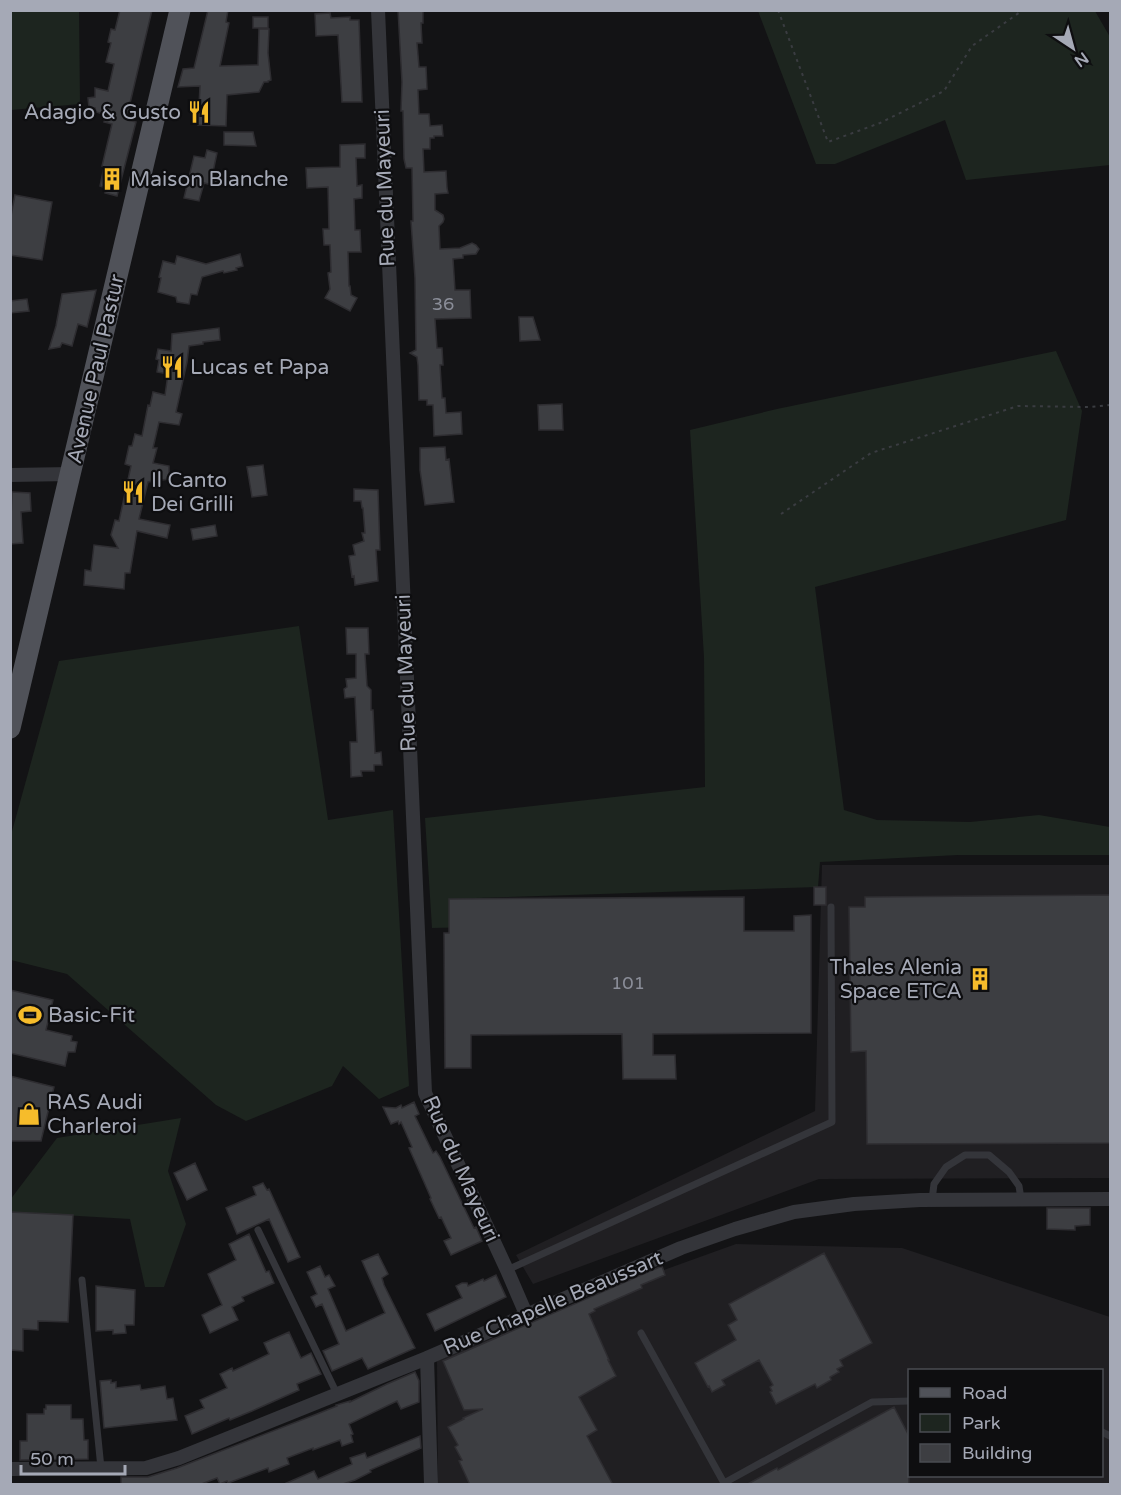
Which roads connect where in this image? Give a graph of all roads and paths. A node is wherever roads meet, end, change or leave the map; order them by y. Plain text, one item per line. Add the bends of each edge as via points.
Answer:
1 (180, 10) edge
2 (378, 10) edge
3 (778, 10) edge
4 (1023, 10) edge
5 (1110, 405) edge
6 (71, 474) junction
7 (10, 475) edge
8 (781, 514) dead end
9 (10, 728) edge
10 (831, 906) dead end
11 (1110, 1197) edge
12 (1021, 1199) junction
13 (932, 1200) junction
14 (258, 1230) dead end
15 (507, 1270) junction
16 (82, 1280) dead end
17 (526, 1314) junction
18 (641, 1332) dead end
19 (427, 1358) junction
20 (337, 1394) junction
21 (908, 1401) edge
22 (101, 1468) junction
23 (10, 1469) edge
24 (725, 1484) edge
25 (432, 1485) edge

1 - 6 main road, Avenue Paul Pastur
2 - 15 street, Rue du Mayeuri via 425,1094
3 - 4 path via 828,142 880,123 944,91 972,46
5 - 8 path via 1018,406 871,453
6 - 7 street
6 - 9 main road, Avenue Paul Pastur
10 - 15 lane via 832,1122
11 - 12 street, Rue Chapelle Beaussart
12 - 13 street, Rue Chapelle Beaussart
12 - 13 lane via 1019,1186 1009,1172 988,1155 965,1155 946,1167 934,1184
13 - 17 street, Rue Chapelle Beaussart via 794,1212 681,1248
14 - 20 lane
15 - 17 street, Rue du Mayeuri
16 - 22 lane
17 - 19 street, Rue Chapelle Beaussart
18 - 24 lane
19 - 20 street, Rue Chapelle Beaussart
19 - 25 street
20 - 22 street, Rue Chapelle Beaussart via 179,1458 146,1468
21 - 24 lane via 872,1402
22 - 23 street, Rue Chapelle Beaussart

